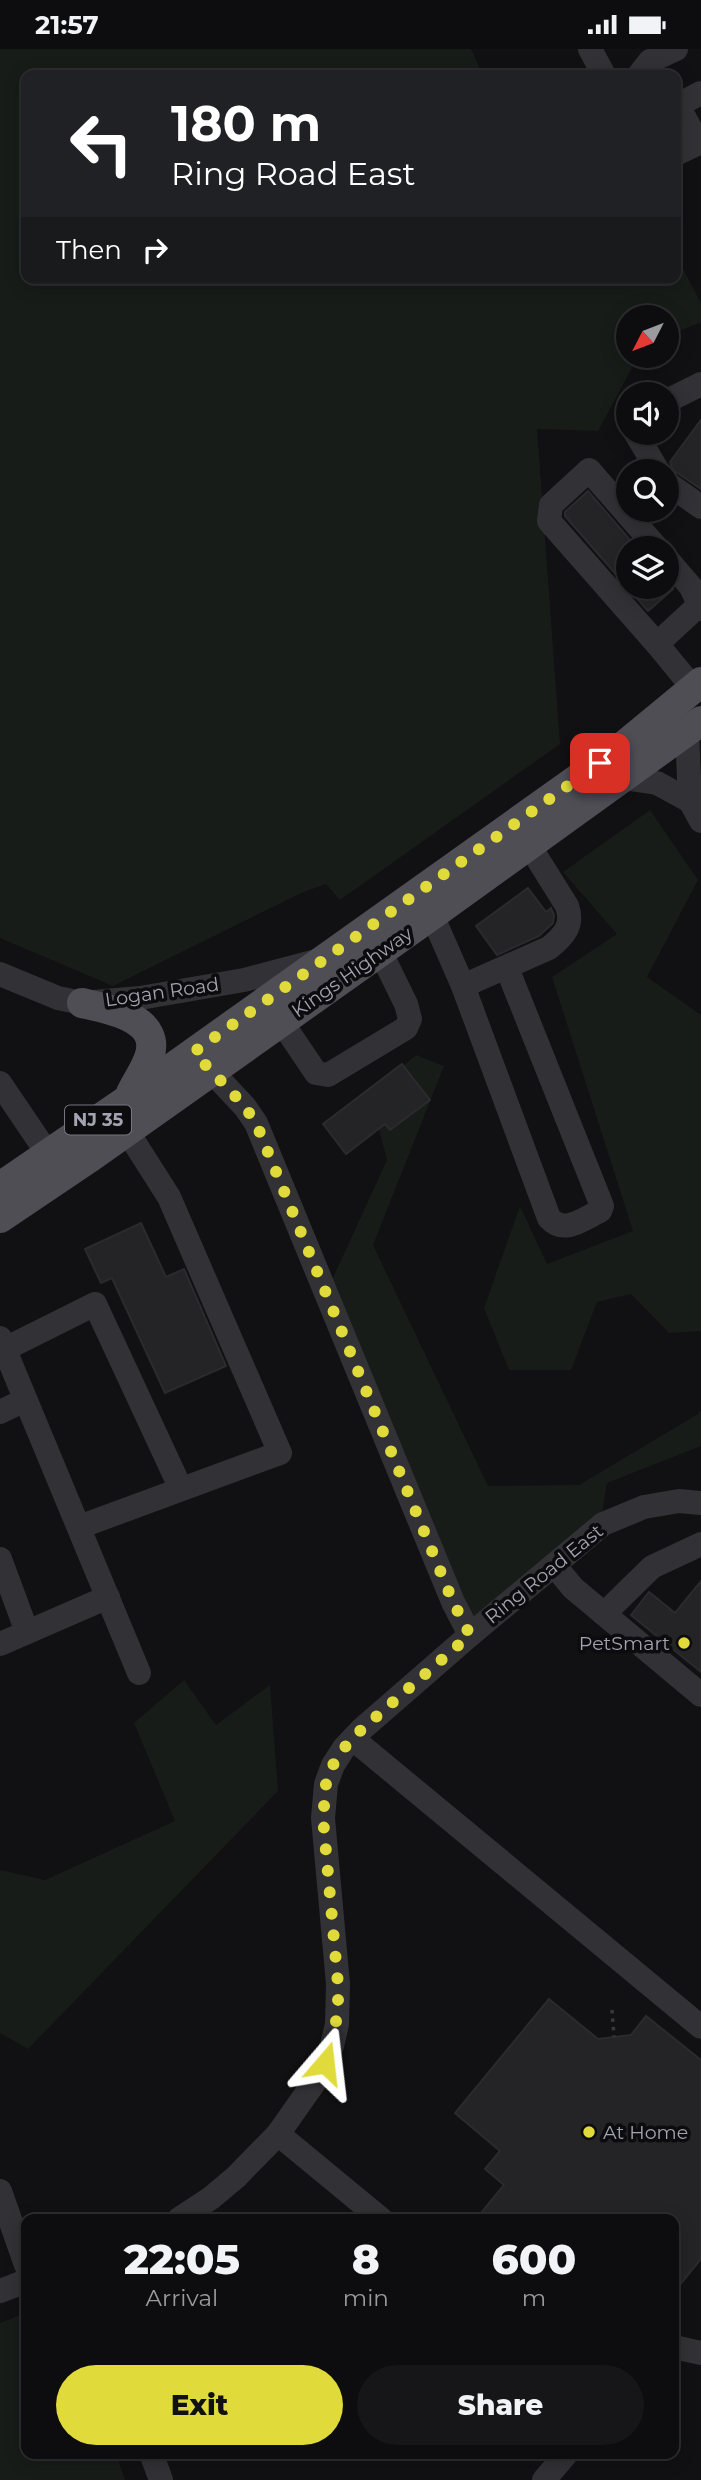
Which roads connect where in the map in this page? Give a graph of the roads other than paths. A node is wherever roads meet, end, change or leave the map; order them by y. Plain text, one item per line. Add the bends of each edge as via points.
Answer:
1 (590, 49) edge
2 (676, 49) edge
3 (601, 70) edge
4 (643, 70) edge
5 (701, 93) edge
6 (681, 103) edge
7 (681, 111) edge
8 (700, 142) edge
9 (681, 152) edge
10 (701, 384) edge
11 (679, 395) edge
12 (679, 491) edge
13 (701, 507) edge
14 (647, 536) edge
15 (679, 573) edge
16 (616, 597) edge
17 (617, 599) edge
18 (700, 608) edge
19 (657, 644) junction
20 (697, 685) edge
21 (694, 727) edge
22 (623, 778) junction
23 (696, 811) edge
24 (528, 845) junction
25 (432, 915) junction
26 (380, 951) junction
27 (327, 958) junction
28 (507, 968) junction
29 (0, 974) edge
30 (463, 986) junction
31 (82, 1003) junction
32 (281, 1021) junction
33 (202, 1062) junction
34 (4, 1095) edge
35 (127, 1100) junction
36 (127, 1131) junction
37 (48, 1154) junction
38 (0, 1187) edge
39 (0, 1218) edge
40 (2, 1344) edge
41 (25, 1400) junction
42 (0, 1412) edge
43 (180, 1489) junction
44 (701, 1503) edge
45 (79, 1527) junction
46 (701, 1544) edge
47 (0, 1559) edge
48 (554, 1565) junction
49 (108, 1597) junction
50 (604, 1614) junction
51 (27, 1632) junction
52 (470, 1635) junction
53 (0, 1644) edge
54 (139, 1673) dead end
55 (701, 1695) edge
56 (353, 1739) junction
57 (701, 2027) edge
58 (278, 2134) junction
59 (3, 2207) edge
60 (187, 2214) edge
61 (375, 2214) edge
62 (21, 2252) edge
63 (21, 2283) edge
64 (0, 2291) edge
65 (679, 2348) edge
66 (701, 2353) edge
67 (153, 2459) edge
68 (562, 2459) edge
69 (161, 2480) edge
70 (544, 2480) edge

1 - 3 street
2 - 4 street via 650,61
5 - 6 street
7 - 8 street
8 - 9 street
10 - 11 street
12 - 13 street
14 - 16 street via 589,470 551,505 549,521
15 - 18 street
17 - 19 street
18 - 19 street
19 - 20 street
20 - 27 main road, Kings Highway / NJ 35 via 621,748
21 - 22 main road, Kings Highway / NJ 35
21 - 23 street
22 - 23 street via 657,783
22 - 24 main road, Kings Highway / NJ 35
24 - 25 main road, Kings Highway / NJ 35
24 - 28 street via 567,906 570,923 559,940
25 - 26 main road, Kings Highway / NJ 35
25 - 30 street
26 - 32 main road, Kings Highway / NJ 35
26 - 32 street via 406,1004 410,1019 406,1028 328,1075 316,1073
27 - 31 street, Logan Road via 244,980
27 - 33 main road, Kings Highway / NJ 35
28 - 30 street
28 - 30 street via 602,1206 563,1227 550,1219
29 - 31 street, Logan Road
31 - 35 main road via 134,1018 149,1035 149,1058
32 - 33 main road, Kings Highway / NJ 35
33 - 35 main road, Kings Highway / NJ 35
33 - 36 main road, Kings Highway / NJ 35
33 - 52 street, Ring Road East via 256,1123
34 - 37 street
35 - 37 main road, Kings Highway / NJ 35
36 - 39 main road, Kings Highway / NJ 35
36 - 43 street via 169,1197 280,1453
37 - 38 main road, Kings Highway / NJ 35
40 - 41 street
40 - 43 street via 96,1304
41 - 42 street
41 - 45 street
43 - 45 street
44 - 48 street, Ring Road East via 665,1502 620,1515
45 - 49 street
46 - 50 street via 652,1567
47 - 51 street
48 - 50 street
48 - 52 street, Ring Road East
49 - 51 street
49 - 54 street
50 - 55 street
51 - 53 street
52 - 56 street, Ring Road East
56 - 57 street
56 - 58 street, Ring Road East via 333,1765 323,1806 338,1984 337,2024 321,2072
58 - 60 street, Ring Road East via 236,2178
58 - 61 street
59 - 62 street
63 - 64 street
65 - 66 street
67 - 69 street
68 - 70 street

